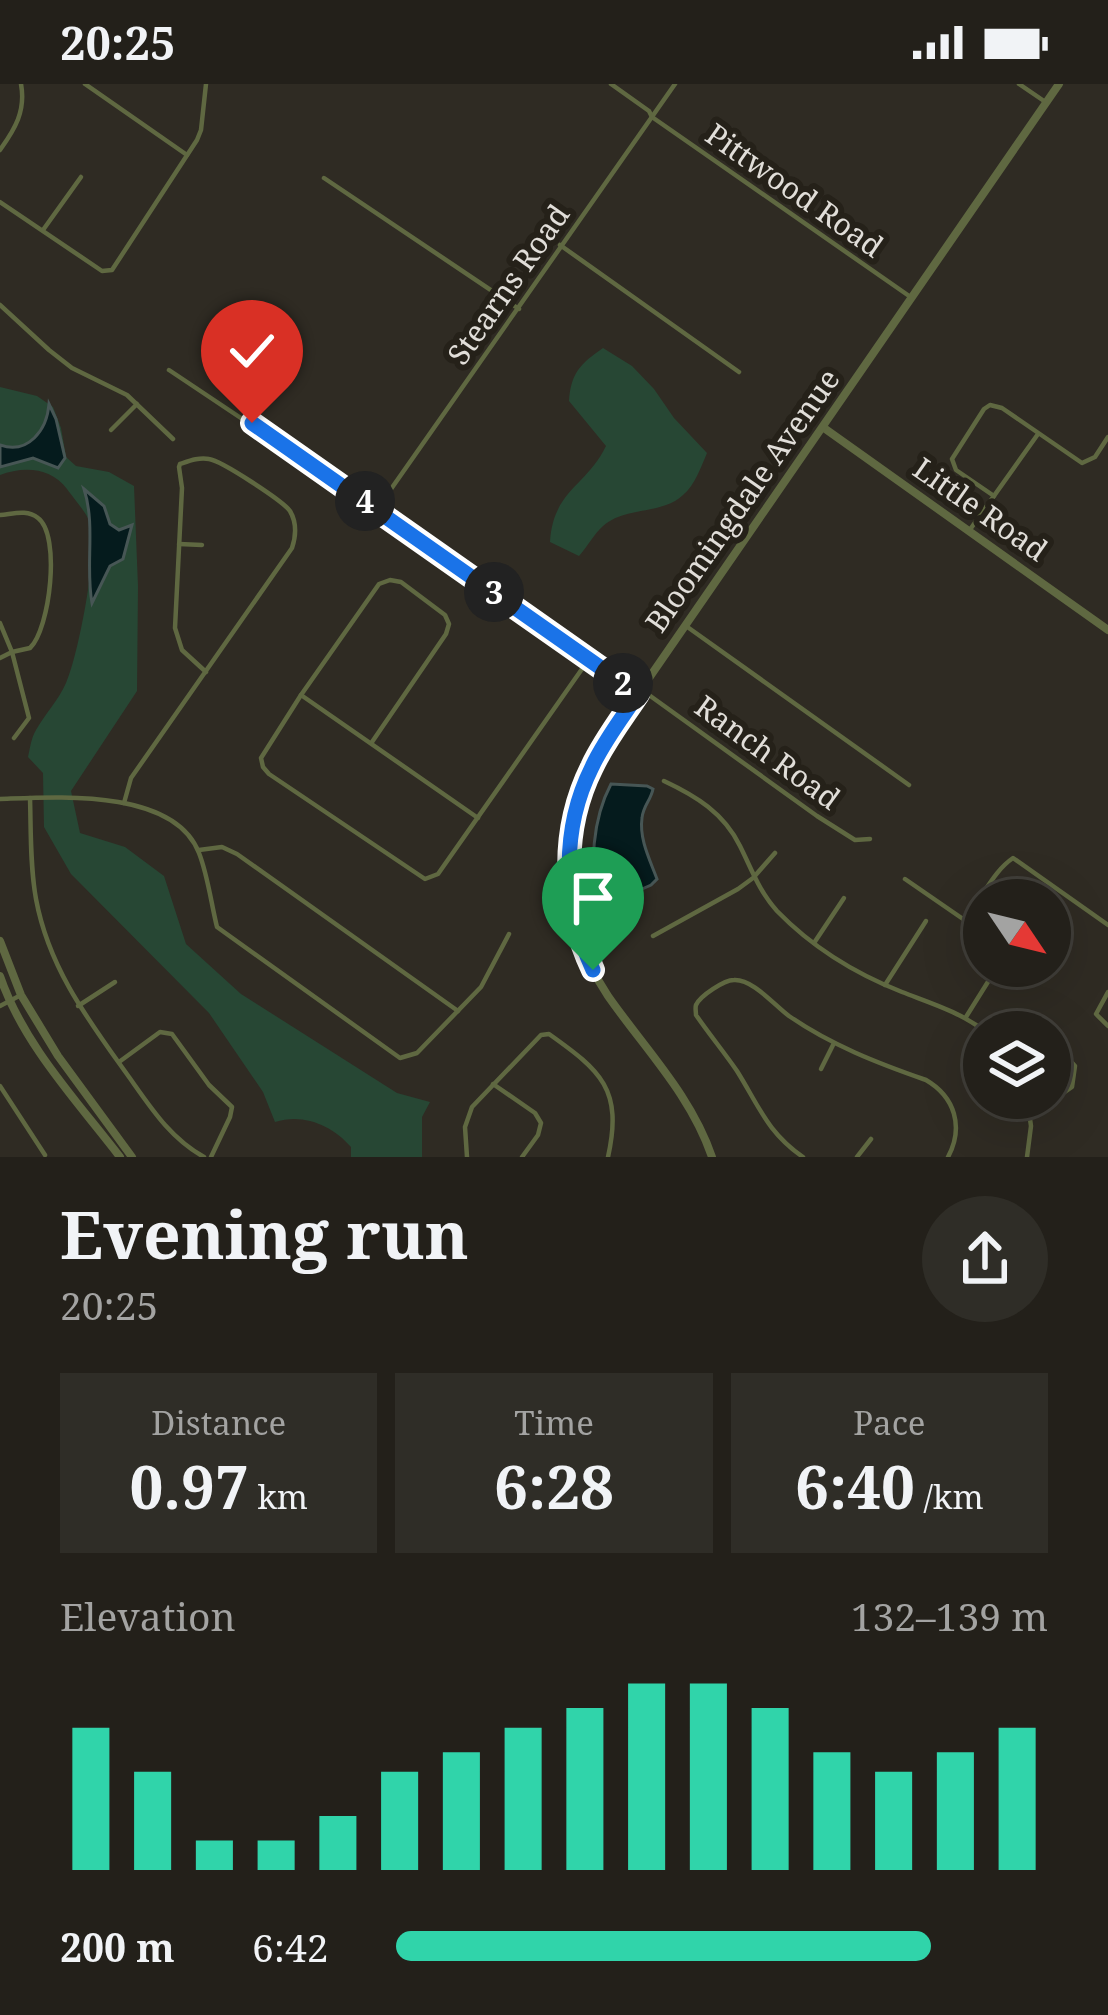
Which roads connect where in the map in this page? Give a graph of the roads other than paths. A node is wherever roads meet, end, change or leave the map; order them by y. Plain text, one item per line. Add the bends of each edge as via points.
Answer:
1 (21, 84) edge
2 (86, 84) edge
3 (206, 84) edge
4 (611, 84) edge
5 (675, 84) edge
6 (1019, 84) edge
7 (1059, 84) edge
8 (1046, 103) junction
9 (652, 117) junction
10 (0, 150) edge
11 (187, 155) junction
12 (81, 177) dead end
13 (324, 178) dead end
14 (0, 202) edge
15 (43, 230) junction
16 (560, 245) junction
17 (912, 298) junction
18 (0, 305) edge
19 (519, 309) junction
20 (169, 370) dead end
21 (739, 372) dead end
22 (137, 404) junction
23 (824, 428) junction
24 (111, 430) dead end
25 (1038, 434) junction
26 (1108, 437) edge
27 (172, 439) dead end
28 (994, 496) junction
29 (377, 509) junction
30 (0, 515) edge
31 (969, 531) junction
32 (179, 544) junction
33 (202, 544) dead end
34 (0, 623) edge
35 (686, 626) junction
36 (1108, 630) edge
37 (12, 652) junction
38 (0, 658) edge
39 (589, 659) junction
40 (206, 672) junction
41 (640, 692) junction
42 (301, 694) junction
43 (14, 738) dead end
44 (372, 742) junction
45 (664, 781) dead end
46 (909, 785) dead end
47 (30, 798) junction
48 (0, 800) edge
49 (124, 803) junction
50 (478, 818) junction
51 (870, 839) dead end
52 (199, 850) junction
53 (776, 853) dead end
54 (753, 878) junction
55 (905, 879) dead end
56 (844, 898) dead end
57 (926, 921) dead end
58 (1108, 925) edge
59 (509, 934) dead end
60 (652, 936) dead end
61 (0, 941) edge
62 (814, 943) junction
63 (0, 976) edge
64 (115, 982) dead end
65 (885, 985) junction
66 (1108, 992) edge
67 (21, 995) junction
68 (4, 1004) edge
69 (78, 1006) junction
70 (458, 1011) junction
71 (963, 1016) edge
72 (1108, 1026) edge
73 (835, 1043) junction
74 (118, 1062) junction
75 (821, 1069) dead end
76 (493, 1084) junction
77 (0, 1086) edge
78 (1030, 1119) edge
79 (871, 1139) dead end
80 (45, 1155) edge
81 (120, 1157) edge
82 (131, 1157) edge
83 (208, 1157) edge
84 (467, 1157) edge
85 (523, 1157) edge
86 (608, 1157) edge
87 (712, 1157) edge
88 (802, 1157) edge
89 (857, 1157) edge
90 (948, 1157) edge
91 (1027, 1157) edge

1 - 10 street via 18,122
2 - 11 street
3 - 11 street via 201,130
4 - 9 street, Pittwood Road
5 - 9 street, Stearns Road
6 - 8 street
7 - 8 street, Bloomingdale Avenue
8 - 17 street, Bloomingdale Avenue
9 - 16 street, Stearns Road
9 - 17 street, Pittwood Road
11 - 15 street via 112,270
12 - 15 street
13 - 19 street
14 - 15 street
16 - 19 street, Stearns Road
16 - 21 street
17 - 23 street, Bloomingdale Avenue
18 - 22 street via 60,359
19 - 29 street, Stearns Road
20 - 29 street, Ranch Road
22 - 24 street
22 - 27 street
23 - 31 street, Little Road
23 - 35 street, Bloomingdale Avenue
25 - 26 street via 1082,463
25 - 28 street
25 - 28 street via 1003,408 984,409 952,459
28 - 31 street
29 - 39 street, Ranch Road
30 - 37 street via 30,513 48,529 42,631 30,648
31 - 36 street, Little Road
32 - 33 street
32 - 40 street via 175,628 182,650
32 - 40 street via 179,467 195,459 222,464 289,509 297,534
34 - 37 street
35 - 41 street, Bloomingdale Avenue
35 - 46 street
37 - 38 street
37 - 43 street via 29,718
39 - 41 street, Ranch Road
39 - 50 street
40 - 49 street via 131,778
41 - 51 street, Ranch Road via 817,816 855,840
41 - 87 street, Bloomingdale Avenue via 598,754 578,803 571,898 599,980 684,1098
42 - 44 street
42 - 44 street via 380,584 400,583 449,624
42 - 50 street via 262,752 269,774 424,879 438,874
44 - 50 street
45 - 54 street via 717,813
47 - 48 street
47 - 49 street
47 - 69 street via 36,900 50,952
49 - 52 street via 170,819
52 - 70 street via 237,854
52 - 70 street via 217,927 400,1058 417,1053
53 - 54 street
54 - 60 street
54 - 62 street
55 - 58 street via 963,919 1013,858
56 - 62 street
57 - 65 street
59 - 70 street via 482,987
61 - 67 street
62 - 65 street
63 - 68 street
64 - 69 street
65 - 71 street
66 - 72 street via 1096,1014
67 - 68 street
67 - 82 street
68 - 81 street
69 - 74 street
73 - 75 street
73 - 88 street via 739,980 695,1007 764,1120
73 - 90 street via 944,1094 956,1123
74 - 83 street via 165,1126
74 - 83 street via 160,1032 172,1034 232,1107
76 - 84 street via 472,1107
76 - 85 street via 541,1123
76 - 86 street via 549,1034 584,1059 608,1093
77 - 80 street
78 - 91 street
79 - 89 street

